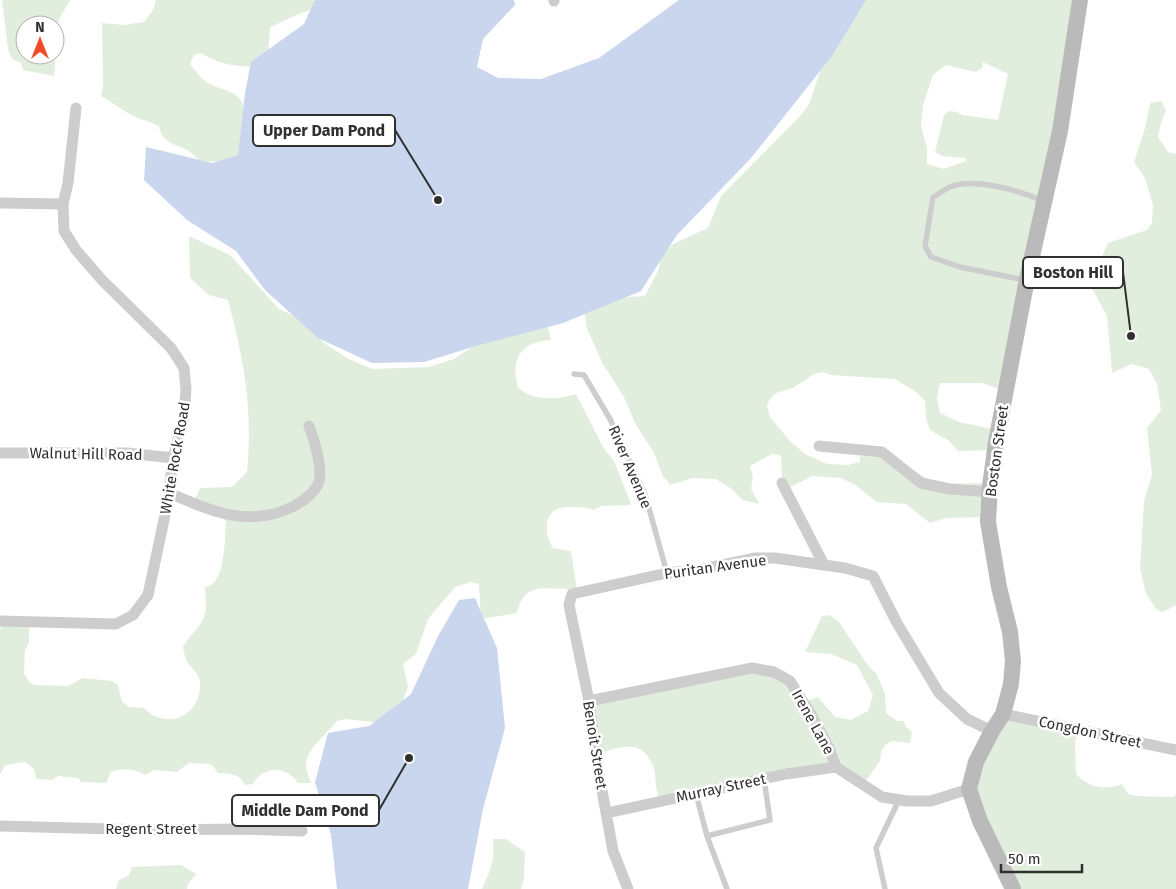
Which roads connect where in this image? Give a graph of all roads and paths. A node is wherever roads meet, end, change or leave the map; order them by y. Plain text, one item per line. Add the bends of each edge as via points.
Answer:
1 (1080, 0) edge
2 (76, 108) dead end
3 (1044, 201) junction
4 (0, 203) edge
5 (63, 204) junction
6 (1027, 280) junction
7 (574, 374) dead end
8 (309, 426) dead end
9 (819, 446) dead end
10 (0, 453) edge
11 (173, 458) junction
12 (782, 483) dead end
13 (169, 492) junction
14 (990, 492) junction
15 (824, 565) junction
16 (667, 573) junction
17 (570, 599) joint
18 (0, 621) edge
19 (589, 701) junction
20 (1004, 714) junction
21 (992, 731) junction
22 (1176, 750) edge
23 (836, 767) junction
24 (764, 779) junction
25 (969, 789) junction
26 (696, 794) junction
27 (899, 800) junction
28 (607, 813) junction
29 (0, 826) edge
30 (302, 831) dead end
31 (707, 836) junction
32 (628, 889) edge
33 (726, 889) edge
34 (885, 889) edge
35 (1013, 889) edge

1 - 3 street, Boston Street via 1060,130
2 - 5 street, White Rock Road
3 - 6 street, Boston Street
3 - 6 lane via 1020,191 969,184 951,186 933,197 925,246 930,257 960,267
4 - 5 street
5 - 11 street, White Rock Road via 64,231 76,250 171,348 184,368 184,416
6 - 14 street, Boston Street via 996,442
7 - 16 lane, River Avenue via 584,375 610,419 645,494
8 - 13 street via 317,456 318,485 306,499 282,512 264,517 240,516 209,510
9 - 14 street via 882,452 921,483
10 - 11 street, Walnut Hill Road via 127,453
11 - 13 street, White Rock Road
12 - 15 street
13 - 18 street, White Rock Road via 148,595 133,615 116,624
14 - 20 street, Boston Street via 988,522 1013,661
15 - 16 street, Puritan Avenue via 756,558
15 - 21 street, Puritan Avenue via 873,576 897,623 940,693 967,719
16 - 17 street, Puritan Avenue via 572,594
17 - 19 street, Benoit Street
19 - 23 street, Irene Lane via 752,668 774,672 790,681 812,716
19 - 28 street, Benoit Street
20 - 21 street, Boston Street
20 - 22 street, Congdon Street
21 - 25 street, Boston Street via 976,762
23 - 24 street, Murray Street
23 - 27 street, Irene Lane via 882,797
24 - 26 street, Murray Street
24 - 31 lane via 770,820
25 - 27 street, Irene Lane via 931,801
25 - 35 street via 980,821
26 - 28 street, Murray Street
26 - 31 lane
27 - 34 lane via 876,848
28 - 32 street, Benoit Street via 613,851
29 - 30 street, Regent Street
31 - 33 lane

